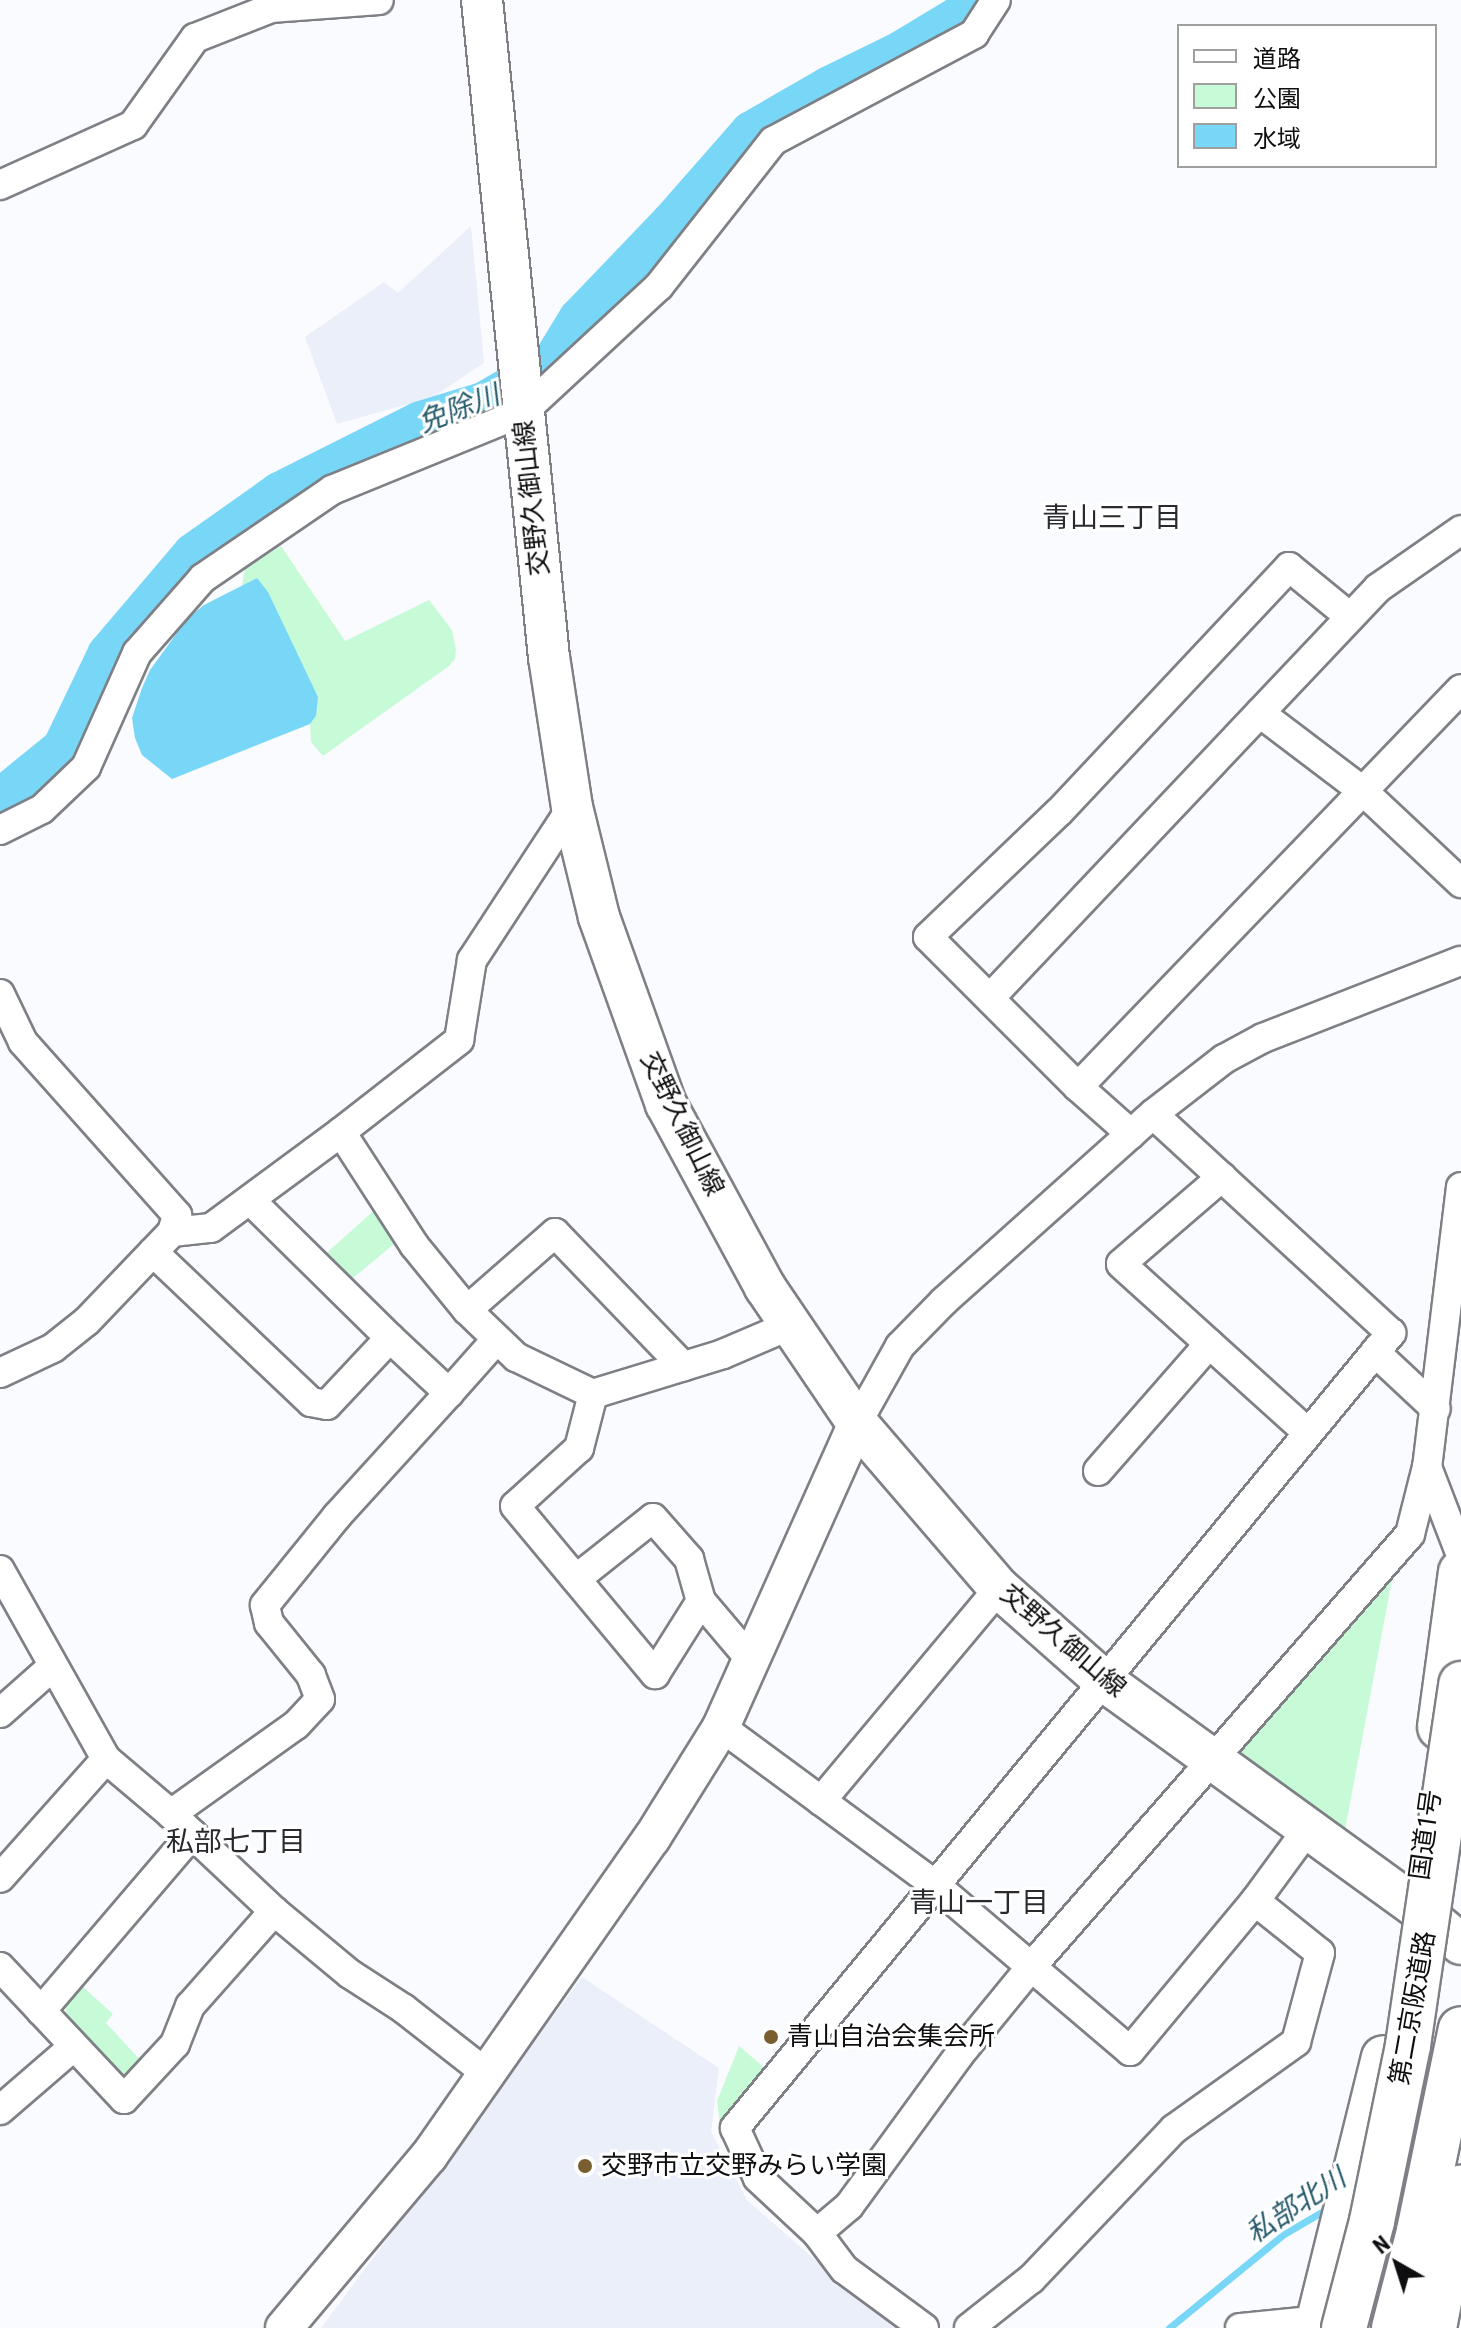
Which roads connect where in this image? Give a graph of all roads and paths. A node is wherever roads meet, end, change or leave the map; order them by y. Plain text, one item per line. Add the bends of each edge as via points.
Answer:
1 (379, 0) edge
2 (482, 0) edge
3 (996, 0) edge
4 (0, 185) edge
5 (521, 393) junction
6 (1461, 530) edge
7 (1350, 617) junction
8 (1461, 689) edge
9 (1260, 713) junction
10 (1364, 792) junction
11 (572, 807) junction
12 (0, 830) edge
13 (1461, 883) edge
14 (1461, 961) edge
15 (0, 994) edge
16 (990, 998) junction
17 (1078, 1087) junction
18 (1153, 1114) junction
19 (341, 1132) junction
20 (1131, 1134) junction
21 (1222, 1177) junction
22 (1461, 1187) edge
23 (250, 1200) junction
24 (163, 1242) junction
25 (467, 1310) junction
26 (791, 1325) junction
27 (390, 1338) junction
28 (497, 1339) junction
29 (1209, 1344) junction
30 (1375, 1352) junction
31 (683, 1366) junction
32 (0, 1373) edge
33 (449, 1393) junction
34 (593, 1394) junction
35 (1436, 1409) junction
36 (857, 1423) junction
37 (1308, 1433) junction
38 (1427, 1467) junction
39 (1098, 1471) dead end
40 (1461, 1555) edge
41 (1461, 1572) edge
42 (576, 1579) junction
43 (2, 1581) edge
44 (999, 1588) junction
45 (701, 1601) junction
46 (751, 1660) junction
47 (52, 1667) junction
48 (1104, 1681) junction
49 (1461, 1684) edge
50 (0, 1713) edge
51 (721, 1727) junction
52 (106, 1759) junction
53 (1214, 1762) junction
54 (821, 1801) junction
55 (182, 1824) junction
56 (1307, 1830) junction
57 (0, 1878) edge
58 (935, 1885) junction
59 (1255, 1901) junction
60 (1416, 1907) junction
61 (274, 1911) junction
62 (1461, 1944) edge
63 (1031, 1967) junction
64 (1, 1969) edge
65 (41, 2011) junction
66 (1461, 2029) edge
67 (73, 2047) junction
68 (486, 2073) junction
69 (0, 2110) edge
70 (1461, 2188) edge
71 (817, 2233) junction
72 (1327, 2325) edge
73 (284, 2328) edge
74 (924, 2328) edge
75 (969, 2328) edge
76 (1240, 2328) edge
77 (1394, 2328) edge
78 (1434, 2328) edge

1 - 4 street via 271,8 195,38 133,125
2 - 5 main road, 交野久御山線
3 - 5 street via 974,34 773,141 659,286
5 - 11 main road, 交野久御山線 via 549,657
5 - 12 street via 332,490 203,578 137,653 86,767 42,809
6 - 7 street via 1378,588
7 - 9 street
7 - 16 street via 1289,567 1059,812 928,937
8 - 10 street
9 - 10 street
9 - 16 street
10 - 13 street
10 - 17 street
11 - 19 street via 472,960 459,1040
11 - 26 main road, 交野久御山線 via 599,917 666,1104
14 - 18 street via 1263,1038 1224,1059
15 - 24 street via 23,1042 177,1215
16 - 17 street
17 - 20 street
18 - 20 street
18 - 21 street
19 - 23 street
19 - 25 street via 414,1245
20 - 36 street via 900,1346
21 - 29 street via 1121,1264
21 - 30 street via 1391,1333
22 - 35 street
23 - 24 street via 211,1228
23 - 27 street
24 - 27 street via 311,1402 327,1405
24 - 32 street via 87,1321 53,1348
25 - 28 street
25 - 31 street via 555,1233
26 - 31 street
26 - 36 main road, 交野久御山線
27 - 33 street
28 - 33 street
28 - 34 street via 516,1357
29 - 37 street
29 - 39 street
30 - 35 street
30 - 37 street
31 - 34 street
33 - 55 street via 265,1605 269,1623 311,1675 320,1699
34 - 42 street via 579,1448 515,1506
35 - 38 street
36 - 44 main road, 交野久御山線
36 - 46 street
37 - 48 street
38 - 40 street
38 - 53 street via 1410,1534
41 - 60 highway, 国道1号
42 - 45 street via 653,1518 689,1559
42 - 45 street via 655,1674
43 - 47 street
44 - 48 main road, 交野久御山線
44 - 54 street
45 - 46 street
46 - 51 street
47 - 50 street
47 - 52 street
48 - 53 main road, 交野久御山線
48 - 58 street
49 - 72 highway, 第二京阪道路, bridge via 1408,2045 1372,2221
51 - 54 street
51 - 68 street via 652,1838
52 - 55 street
52 - 57 street
53 - 56 main road, 交野久御山線
53 - 63 street
54 - 58 street
55 - 61 street
55 - 65 street
56 - 59 street
56 - 60 main road, 交野久御山線
58 - 63 street
58 - 71 street via 735,2128 758,2178
59 - 63 street via 1130,2051
59 - 75 street via 1320,1953 1296,2042 1174,2129 1031,2279
60 - 62 main road, 交野久御山線
60 - 72 highway, 国道1号
61 - 67 street via 190,2006 175,2044 124,2099
61 - 68 street
63 - 71 street via 849,2206
64 - 65 street
65 - 67 street
66 - 77 highway, 第二京阪道路
67 - 69 street
68 - 73 street via 429,2156
70 - 78 highway
71 - 74 street via 844,2269
72 - 76 street

